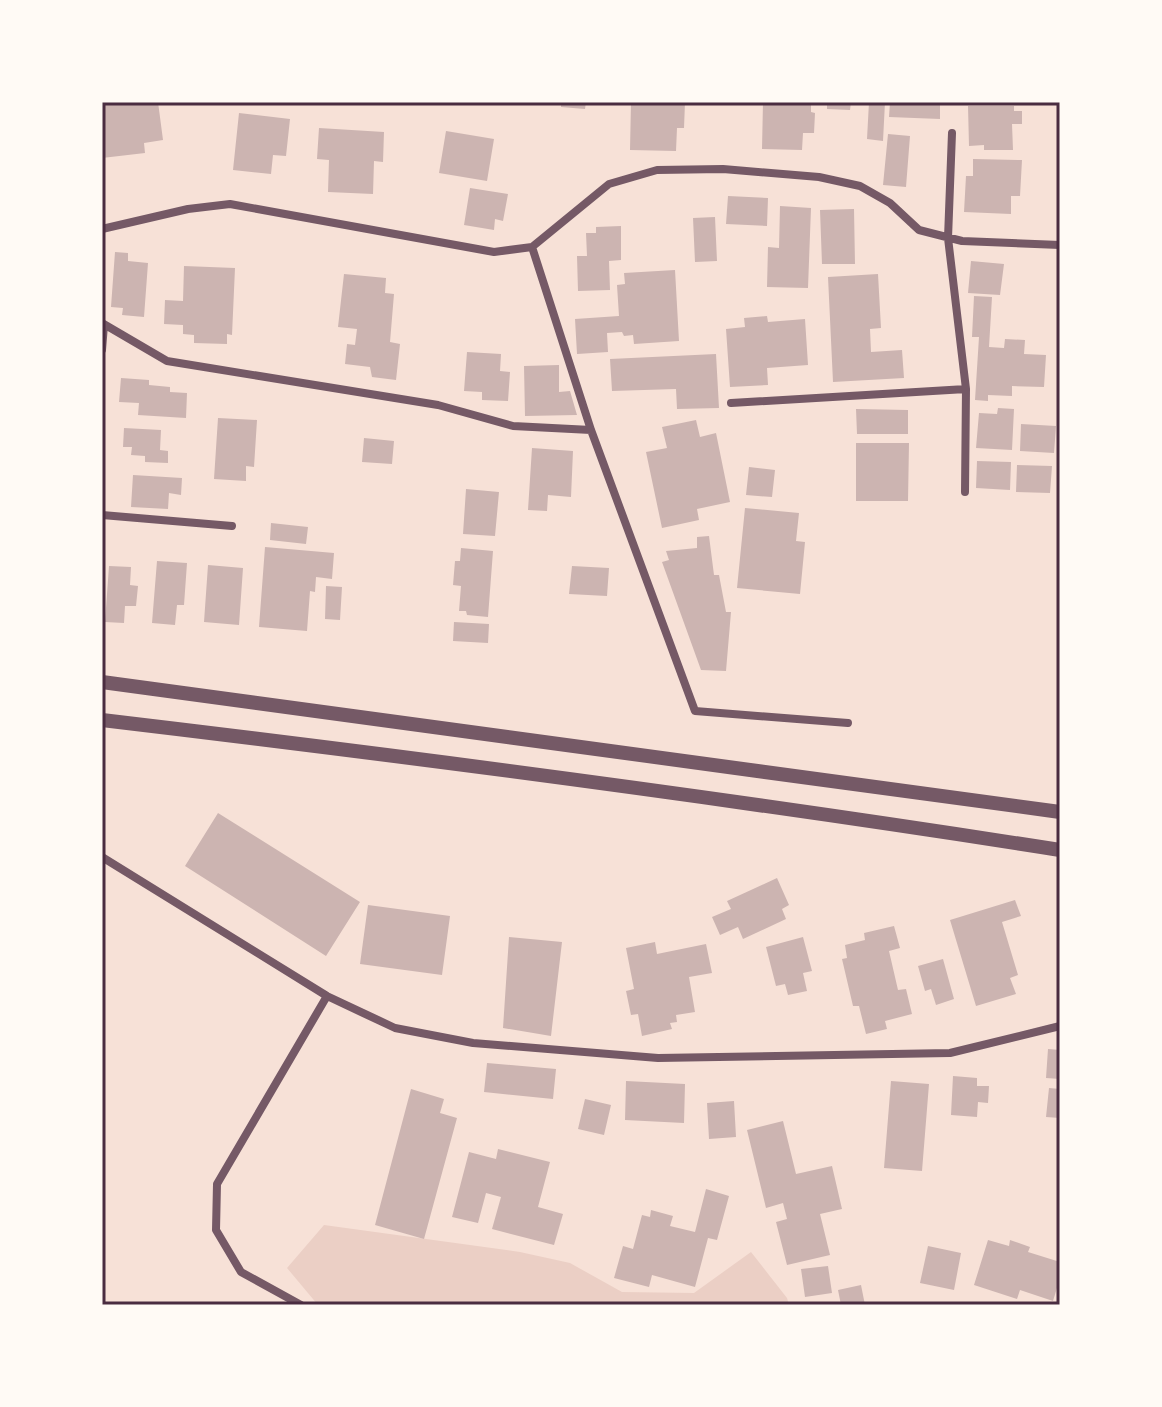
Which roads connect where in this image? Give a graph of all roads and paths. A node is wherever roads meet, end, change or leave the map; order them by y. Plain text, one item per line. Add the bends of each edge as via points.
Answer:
1 (952, 133) dead end
2 (102, 229) edge
3 (948, 238) junction
4 (1060, 245) edge
5 (532, 247) junction
6 (103, 324) edge
7 (102, 350) edge
8 (966, 389) junction
9 (731, 403) dead end
10 (591, 430) junction
11 (965, 492) dead end
12 (102, 515) edge
13 (232, 526) dead end
14 (102, 682) edge
15 (102, 720) edge
16 (848, 723) dead end
17 (1060, 812) edge
18 (1060, 850) edge
19 (102, 857) edge
20 (327, 996) junction
21 (1060, 1026) edge
22 (301, 1305) edge

1 - 3 street
2 - 5 street via 230,204 494,252
3 - 4 street
3 - 5 street via 919,230 890,203 860,186 723,169 657,170 609,184
3 - 8 street
5 - 10 street
6 - 7 street
6 - 10 street via 167,361 438,405 513,426
8 - 9 street
8 - 11 street
10 - 16 street via 695,711
12 - 13 street
14 - 17 street
15 - 18 street via 794,808
19 - 20 street
20 - 21 street via 395,1028 473,1043 658,1058 950,1053
20 - 22 street via 217,1184 216,1230 241,1272

